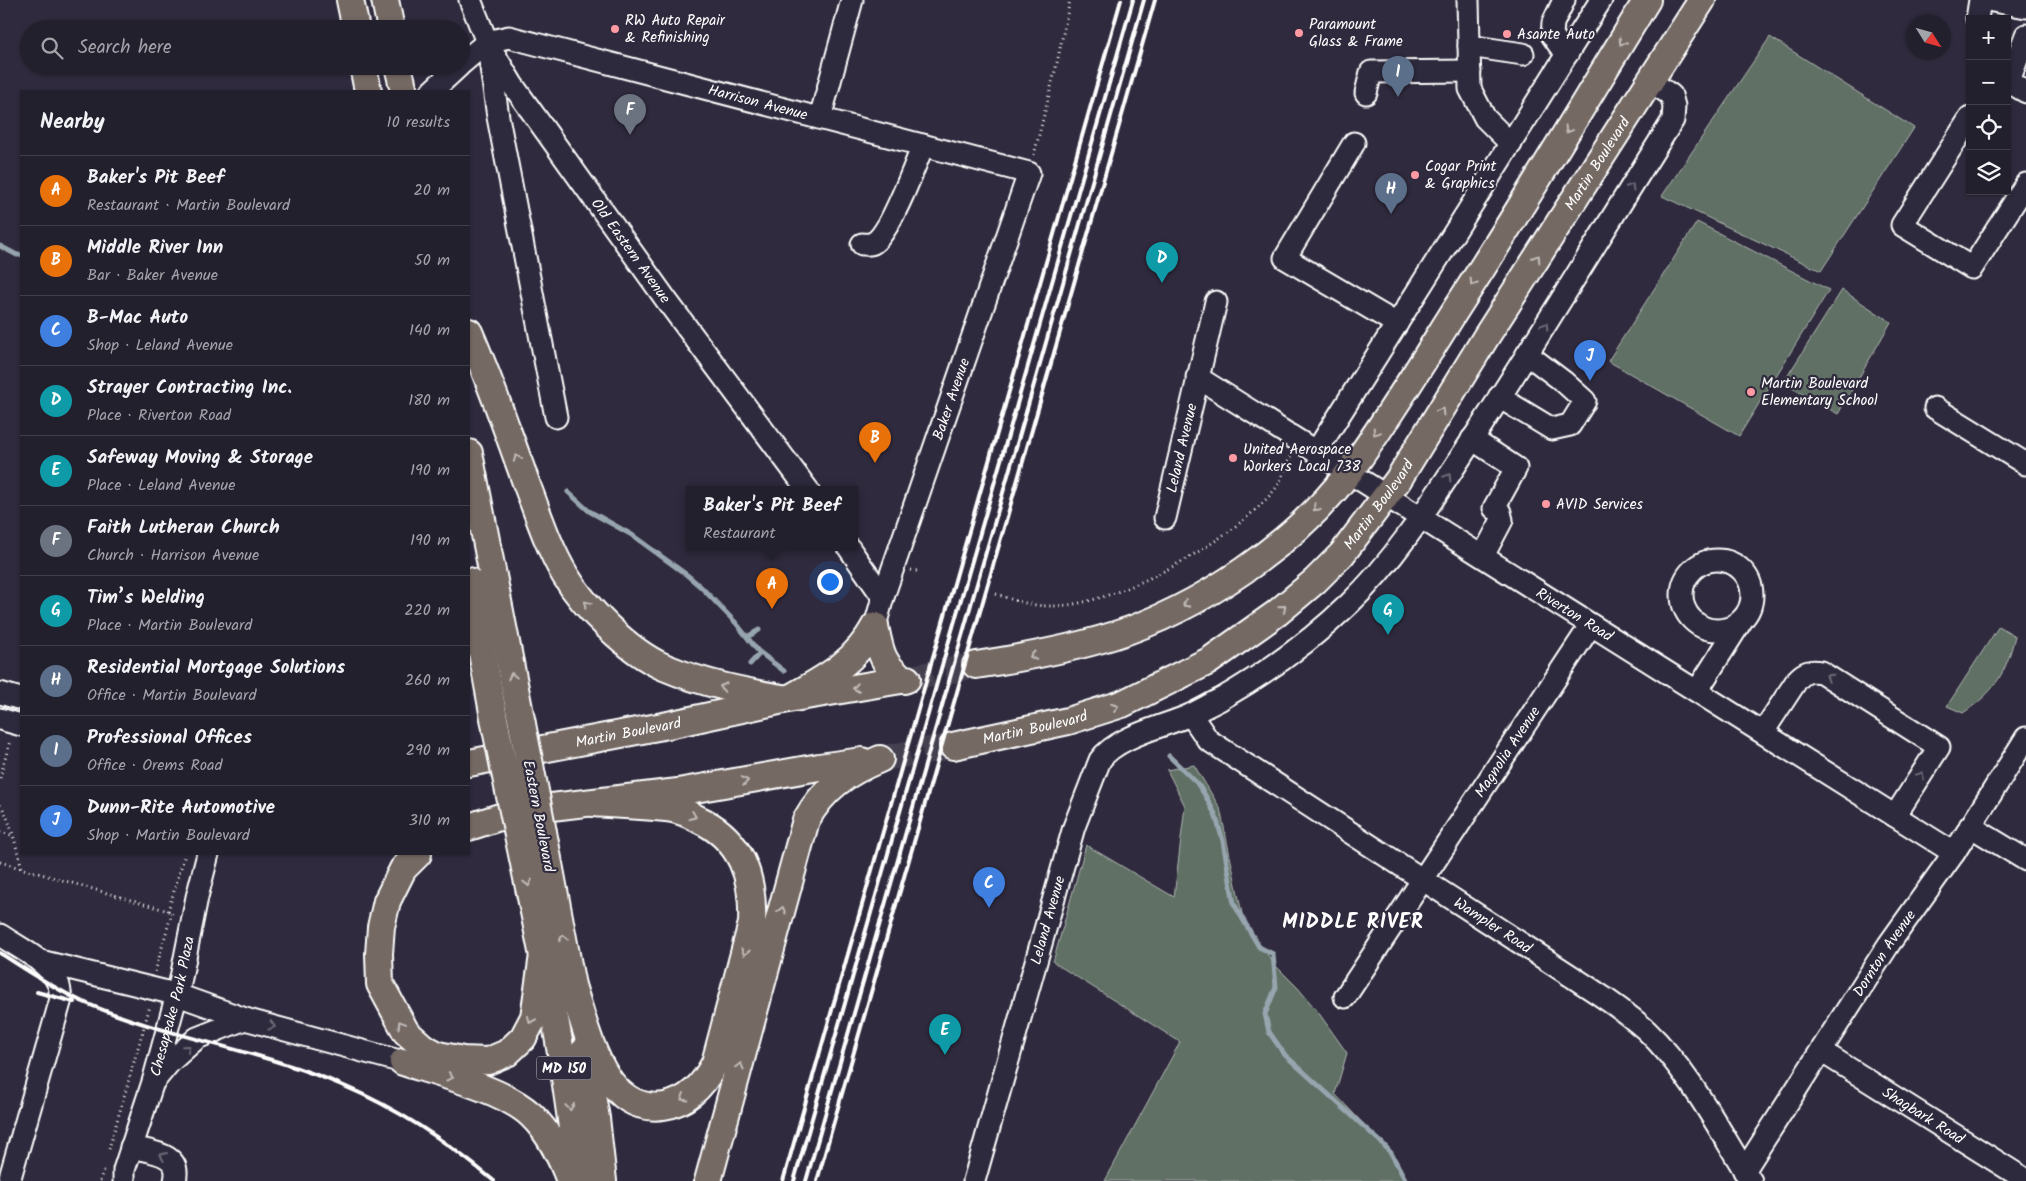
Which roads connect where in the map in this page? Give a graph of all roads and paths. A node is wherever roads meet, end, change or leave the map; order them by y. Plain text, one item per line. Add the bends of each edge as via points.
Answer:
1 (350, 0) edge
2 (385, 0) edge
3 (470, 0) edge
4 (852, 0) edge
5 (1070, 0) edge
6 (1468, 0) edge
7 (1564, 0) edge
8 (1601, 0) edge
9 (1647, 0) edge
10 (1713, 0) edge
11 (1980, 0) edge
12 (1987, 0) edge
13 (2026, 7) edge
14 (1696, 9) edge
15 (1978, 15) edge
16 (354, 20) edge
17 (389, 20) edge
18 (2026, 35) edge
19 (487, 42) junction
20 (1469, 46) junction
21 (1568, 53) junction
22 (1523, 54) dead end
23 (470, 55) edge
24 (1470, 71) junction
25 (365, 75) edge
26 (400, 75) edge
27 (449, 75) edge
28 (2014, 85) edge
29 (1660, 88) junction
30 (368, 90) edge
31 (404, 90) edge
32 (433, 90) edge
33 (1366, 93) dead end
34 (820, 118) junction
35 (1966, 124) edge
36 (1354, 143) dead end
37 (1510, 144) junction
38 (923, 145) junction
39 (1029, 173) junction
40 (2026, 184) edge
41 (862, 244) dead end
42 (1216, 302) dead end
43 (1397, 324) junction
44 (470, 334) edge
45 (1527, 354) junction
46 (1197, 377) junction
47 (1499, 397) junction
48 (1935, 408) dead end
49 (556, 417) dead end
50 (1472, 440) junction
51 (1309, 447) junction
52 (470, 458) edge
53 (2026, 464) edge
54 (1349, 472) junction
55 (805, 486) edge
56 (1387, 496) junction
57 (1165, 518) dead end
58 (1422, 518) junction
59 (851, 551) edge
60 (1483, 556) junction
61 (470, 586) edge
62 (996, 594) dead end
63 (883, 597) junction
64 (1742, 620) dead end
65 (1591, 624) junction
66 (875, 626) junction
67 (470, 646) edge
68 (976, 665) tunnel mouth
69 (487, 675) junction
70 (1697, 691) junction
71 (0, 693) edge
72 (20, 698) edge
73 (788, 699) junction
74 (1191, 715) junction
75 (1763, 732) junction
76 (2026, 738) edge
77 (953, 746) tunnel mouth
78 (470, 763) edge
79 (593, 803) junction
80 (0, 805) edge
81 (470, 813) edge
82 (1895, 816) junction
83 (526, 826) junction
84 (1970, 826) junction
85 (470, 827) edge
86 (0, 832) edge
87 (12, 836) junction
88 (1954, 853) junction
89 (185, 855) edge
90 (417, 855) edge
91 (208, 857) edge
92 (2026, 860) edge
93 (0, 862) edge
94 (22, 868) junction
95 (1422, 879) junction
96 (168, 911) junction
97 (0, 935) edge
98 (543, 955) junction
99 (40, 961) junction
100 (572, 986) junction
101 (152, 989) junction
102 (176, 994) junction
103 (1345, 997) dead end
104 (245, 1018) junction
105 (1821, 1051) junction
106 (403, 1062) joint
107 (153, 1082) junction
108 (131, 1147) junction
109 (108, 1153) dead end
110 (105, 1162) dead end
111 (1748, 1176) edge
112 (2026, 1180) edge
113 (9, 1181) edge
114 (100, 1181) edge
115 (124, 1181) edge
116 (175, 1181) edge
117 (570, 1181) edge
118 (578, 1181) edge
119 (603, 1181) edge
120 (708, 1181) edge
121 (974, 1181) edge

1 - 16 main road
2 - 17 main road
3 - 19 street, Old Eastern Avenue
4 - 34 street
5 - 39 path
6 - 20 street
7 - 21 street via 1553,23 1552,35
8 - 21 street
9 -> 54 main road via 1501,239
10 - 14 main road, Martin Boulevard
11 - 15 street
12 - 13 street
14 - 29 main road, Martin Boulevard
18 - 28 street
19 - 23 street
19 - 34 street, Harrison Avenue via 509,37
19 - 49 street via 498,117
19 - 55 street, Old Eastern Avenue via 517,92 666,301
20 - 22 street
20 - 24 street
21 - 37 street
24 - 33 street via 1371,72
24 - 37 street via 1470,89 1478,106
25 - 30 main road
26 - 31 main road
27 - 32 street
45 -> 29 street via 1673,120 1674,106
56 -> 29 main road, Martin Boulevard via 1486,338
34 - 38 street, Harrison Avenue
35 - 40 street via 1902,225 1972,268
36 - 43 street via 1285,258
37 - 43 street
38 - 39 street, Harrison Avenue
38 - 41 street via 906,187 878,239 872,244
39 - 63 street, Baker Avenue
42 - 46 street, Leland Avenue
43 - 51 street
73 -> 44 main road via 711,684 662,666 637,651 593,612 554,553
45 - 47 street
45 - 47 street via 1585,401 1570,425 1552,430
46 - 51 street, Riverton Road
46 - 57 street, Leland Avenue
47 - 50 street
48 - 53 street
58 -> 50 street
50 - 60 street via 1516,468 1494,508 1500,512 1502,520
51 - 54 street, Riverton Road
51 - 62 path via 1287,463 1278,487 1254,509 1214,542 1176,565 1126,588 1081,603 1055,606 1020,603
83 -> 52 main road, Eastern Boulevard / MD 150, bridge via 522,724
54 - 56 street, Riverton Road
54 -> 68 main road via 1284,538 1234,577 1197,599 1114,636 1037,656
56 - 58 street, Riverton Road
77 -> 56 main road, Martin Boulevard via 1094,714 1122,704 1209,661 1277,613 1315,581 1342,554
58 - 60 street, Riverton Road
58 - 74 street, Leland Avenue via 1374,578 1305,644 1252,681
59 - 63 street
60 - 65 street, Riverton Road
61 - 69 main road, Eastern Boulevard / MD 150
63 - 66 street, Baker Avenue
64 - 70 street
65 - 70 street, Riverton Road
65 - 95 street, Magnolia Avenue
66 - 73 main road via 854,655 826,677
66 -> 73 main road, Martin Boulevard via 880,651 888,667 906,680
67 - 69 main road
69 - 83 main road, Eastern Boulevard / MD 150, bridge via 496,729
70 - 75 street, Riverton Road
71 - 72 street
73 - 78 main road, Martin Boulevard
74 - 95 street, Wampler Road via 1208,740
74 - 121 street, Leland Avenue via 1112,747 1095,770 1074,827
75 - 82 street, Riverton Road
82 -> 75 street via 1939,747 1821,672 1812,670 1796,680
76 - 84 street, Dornton Avenue
79 - 83 main road
79 -> 100 main road via 675,810 708,823 724,835 737,850 751,884 752,923 715,1063 693,1094 674,1104 656,1107 639,1104 617,1090 600,1068
79 - 120 main road via 882,759 839,780 824,793 806,820
80 - 87 path via 9,821
81 - 83 street
82 - 88 street, Riverton Road
83 - 85 main road
83 -> 98 main road, Eastern Boulevard / MD 150
100 -> 83 main road, Eastern Boulevard / MD 150
84 - 88 street, Dornton Avenue
84 - 92 street
86 - 87 path
87 - 94 path
88 - 105 street, Dornton Avenue via 1889,944
89 - 96 path
98 -> 90 main road via 534,1017 523,1038 507,1053 488,1061 463,1060 423,1047 406,1032 390,1006 380,984 379,961 381,927 387,901 403,869
91 - 102 street, Chesapeake Park Plaza via 196,897
93 - 94 path
94 - 96 path
95 - 103 street, Magnolia Avenue
95 - 111 street, Wampler Road via 1588,986 1646,1031 1688,1082
96 - 101 path via 172,912
97 - 99 street
98 -> 118 main road, Eastern Boulevard / MD 150 via 567,1089
99 - 101 street
99 - 113 street via 58,983 61,998
100 - 119 main road, Eastern Boulevard / MD 150 via 596,1118
101 - 102 street
101 - 109 path
102 - 104 street
102 - 107 street, Chesapeake Park Plaza
104 -> 106 street
107 -> 104 street via 169,1062 198,1038
105 - 111 street, Dornton Avenue
105 - 112 street, Shagbark Road
106 -> 117 main road via 477,1086 519,1106 546,1132 563,1161
107 - 108 street, Chesapeake Park Plaza
108 - 115 street, Chesapeake Park Plaza
116 -> 108 street via 177,1170 172,1160
110 - 114 path

